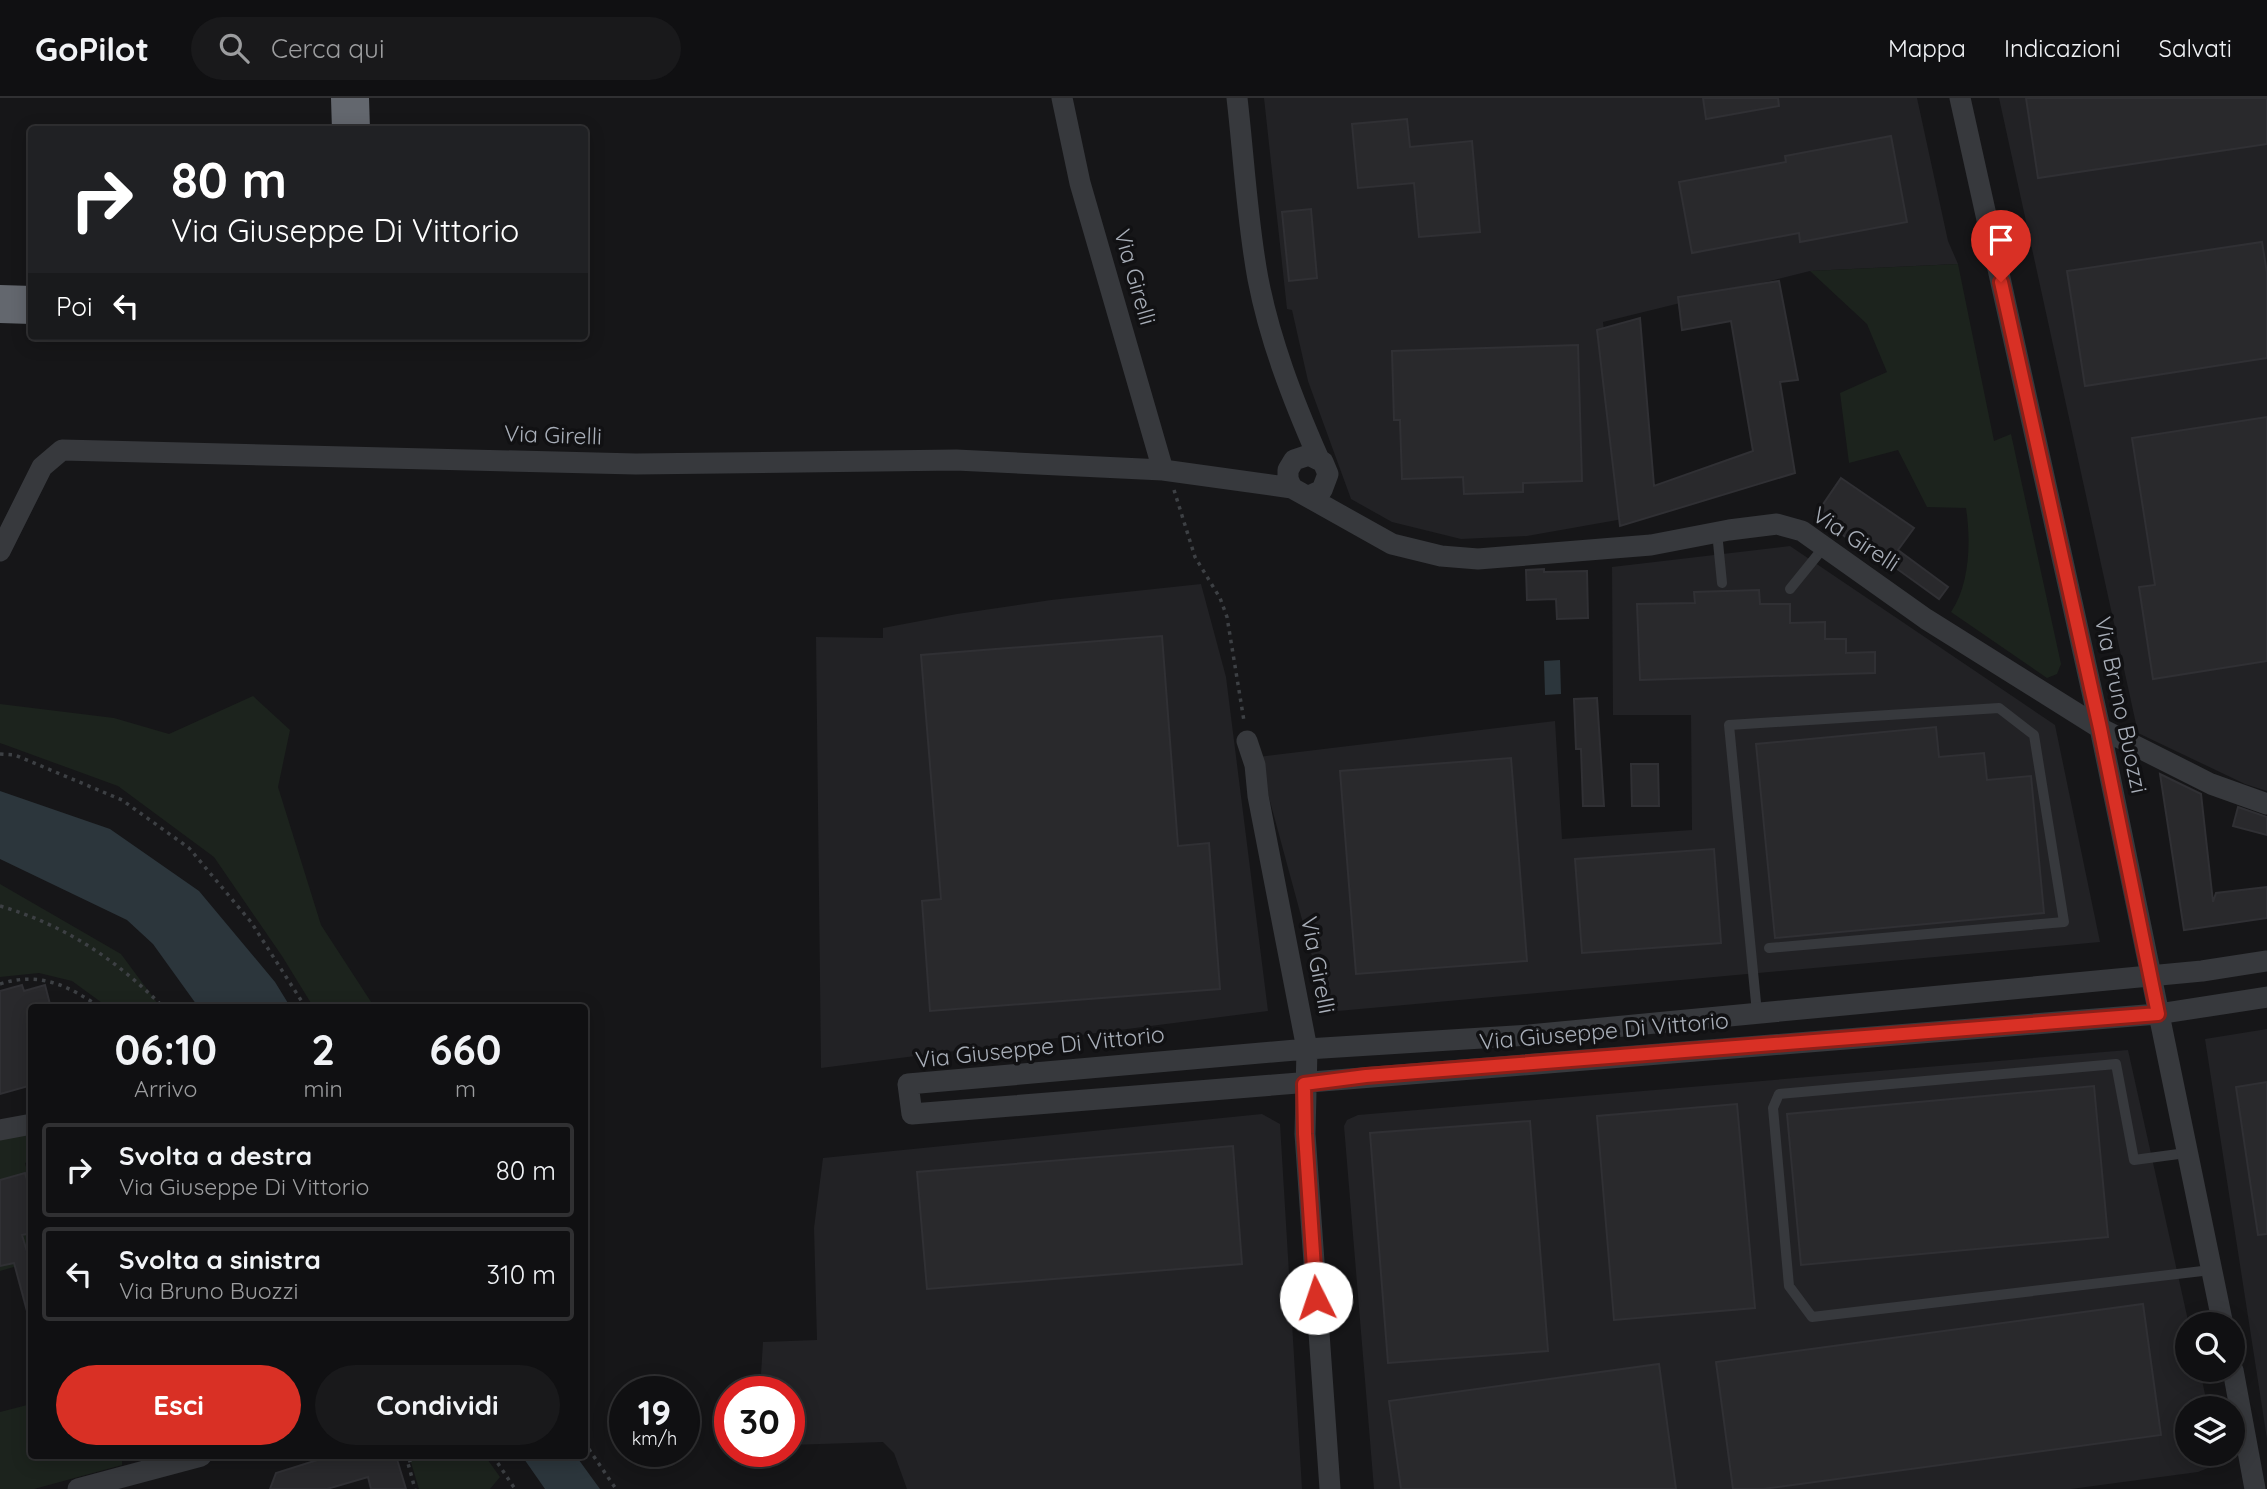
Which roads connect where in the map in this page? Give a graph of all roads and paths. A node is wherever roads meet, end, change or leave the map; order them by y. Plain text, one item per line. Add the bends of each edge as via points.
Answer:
1 (350, 98) edge
2 (1062, 98) edge
3 (1237, 98) edge
4 (1960, 98) edge
5 (351, 126) edge
6 (0, 303) edge
7 (28, 305) edge
8 (1295, 405) junction
9 (1318, 457) junction
10 (1293, 460) junction
11 (1163, 470) junction
12 (1327, 482) junction
13 (1300, 492) junction
14 (1366, 532) junction
15 (1717, 532) junction
16 (1824, 547) junction
17 (0, 551) edge
18 (1723, 583) dead end
19 (1790, 589) dead end
20 (2100, 728) junction
21 (1247, 741) joint
22 (0, 754) edge
23 (2267, 804) edge
24 (0, 906) edge
25 (1769, 947) dead end
26 (2267, 961) edge
27 (2151, 976) junction
28 (0, 984) edge
29 (2267, 997) edge
30 (96, 1004) edge
31 (160, 1004) edge
32 (303, 1004) edge
33 (1757, 1013) junction
34 (2158, 1014) junction
35 (1307, 1049) junction
36 (1304, 1084) junction
37 (28, 1125) edge
38 (0, 1130) edge
39 (2186, 1153) junction
40 (2211, 1270) junction
41 (2220, 1312) edge
42 (2234, 1382) edge
43 (588, 1448) edge
44 (178, 1459) edge
45 (407, 1459) edge
46 (493, 1459) edge
47 (141, 1464) edge
48 (78, 1489) edge
49 (415, 1489) edge
50 (515, 1489) edge
51 (616, 1489) edge
52 (1330, 1489) edge
53 (2255, 1489) edge

1 - 5 highway
2 - 11 street, Via Girelli via 1080,183
3 - 8 street, Via Girelli via 1258,279
4 - 20 street, Via Bruno Buozzi
6 - 7 highway
8 - 9 street, Via Girelli
8 - 10 street
9 - 10 street
9 - 12 street, Via Girelli via 1328,474
10 - 13 street via 1288,480
11 - 13 street, Via Girelli
11 - 17 street, Via Girelli via 956,460 636,464 62,450 42,467
11 - 21 path via 1174,488 1195,557 1227,617
12 - 13 street via 1322,490
12 - 14 street, Via Girelli
13 - 14 street, Via Girelli
14 - 15 street, Via Girelli via 1392,544 1441,556 1478,559 1651,545
15 - 16 street, Via Girelli via 1777,524 1802,531
15 - 18 lane
16 - 19 lane
16 - 20 street, Via Girelli via 1926,619
20 - 23 street, Via Girelli via 2211,784
20 - 27 street, Via Bruno Buozzi
21 - 35 street, Via Girelli
22 - 32 path via 15,755 122,800 189,848 251,922
24 - 31 path via 60,929 100,951
25 - 33 lane via 2064,922 2034,735 1999,708 1729,725
26 - 27 street, Via Giuseppe Di Vittorio
27 - 33 street, Via Giuseppe Di Vittorio
27 - 34 street, Via Bruno Buozzi
28 - 30 path via 38,979 70,987
29 - 34 street, Via Giuseppe Di Vittorio
33 - 35 street, Via Giuseppe Di Vittorio via 1529,1035
34 - 36 street, Via Giuseppe Di Vittorio
34 - 39 street, Via Bruno Buozzi
35 - 36 street, Via Girelli
35 - 36 street, Via Giuseppe Di Vittorio via 908,1084 912,1114
36 - 52 street, Via Girelli
37 - 38 street
39 - 40 street, Via Bruno Buozzi
39 - 40 lane via 2134,1160 2116,1064 1779,1094 1773,1108 1789,1286 1812,1317
40 - 41 street, Via Bruno Buozzi
42 - 53 street
43 - 51 path
44 - 47 street
45 - 49 path
46 - 50 path
47 - 48 street

